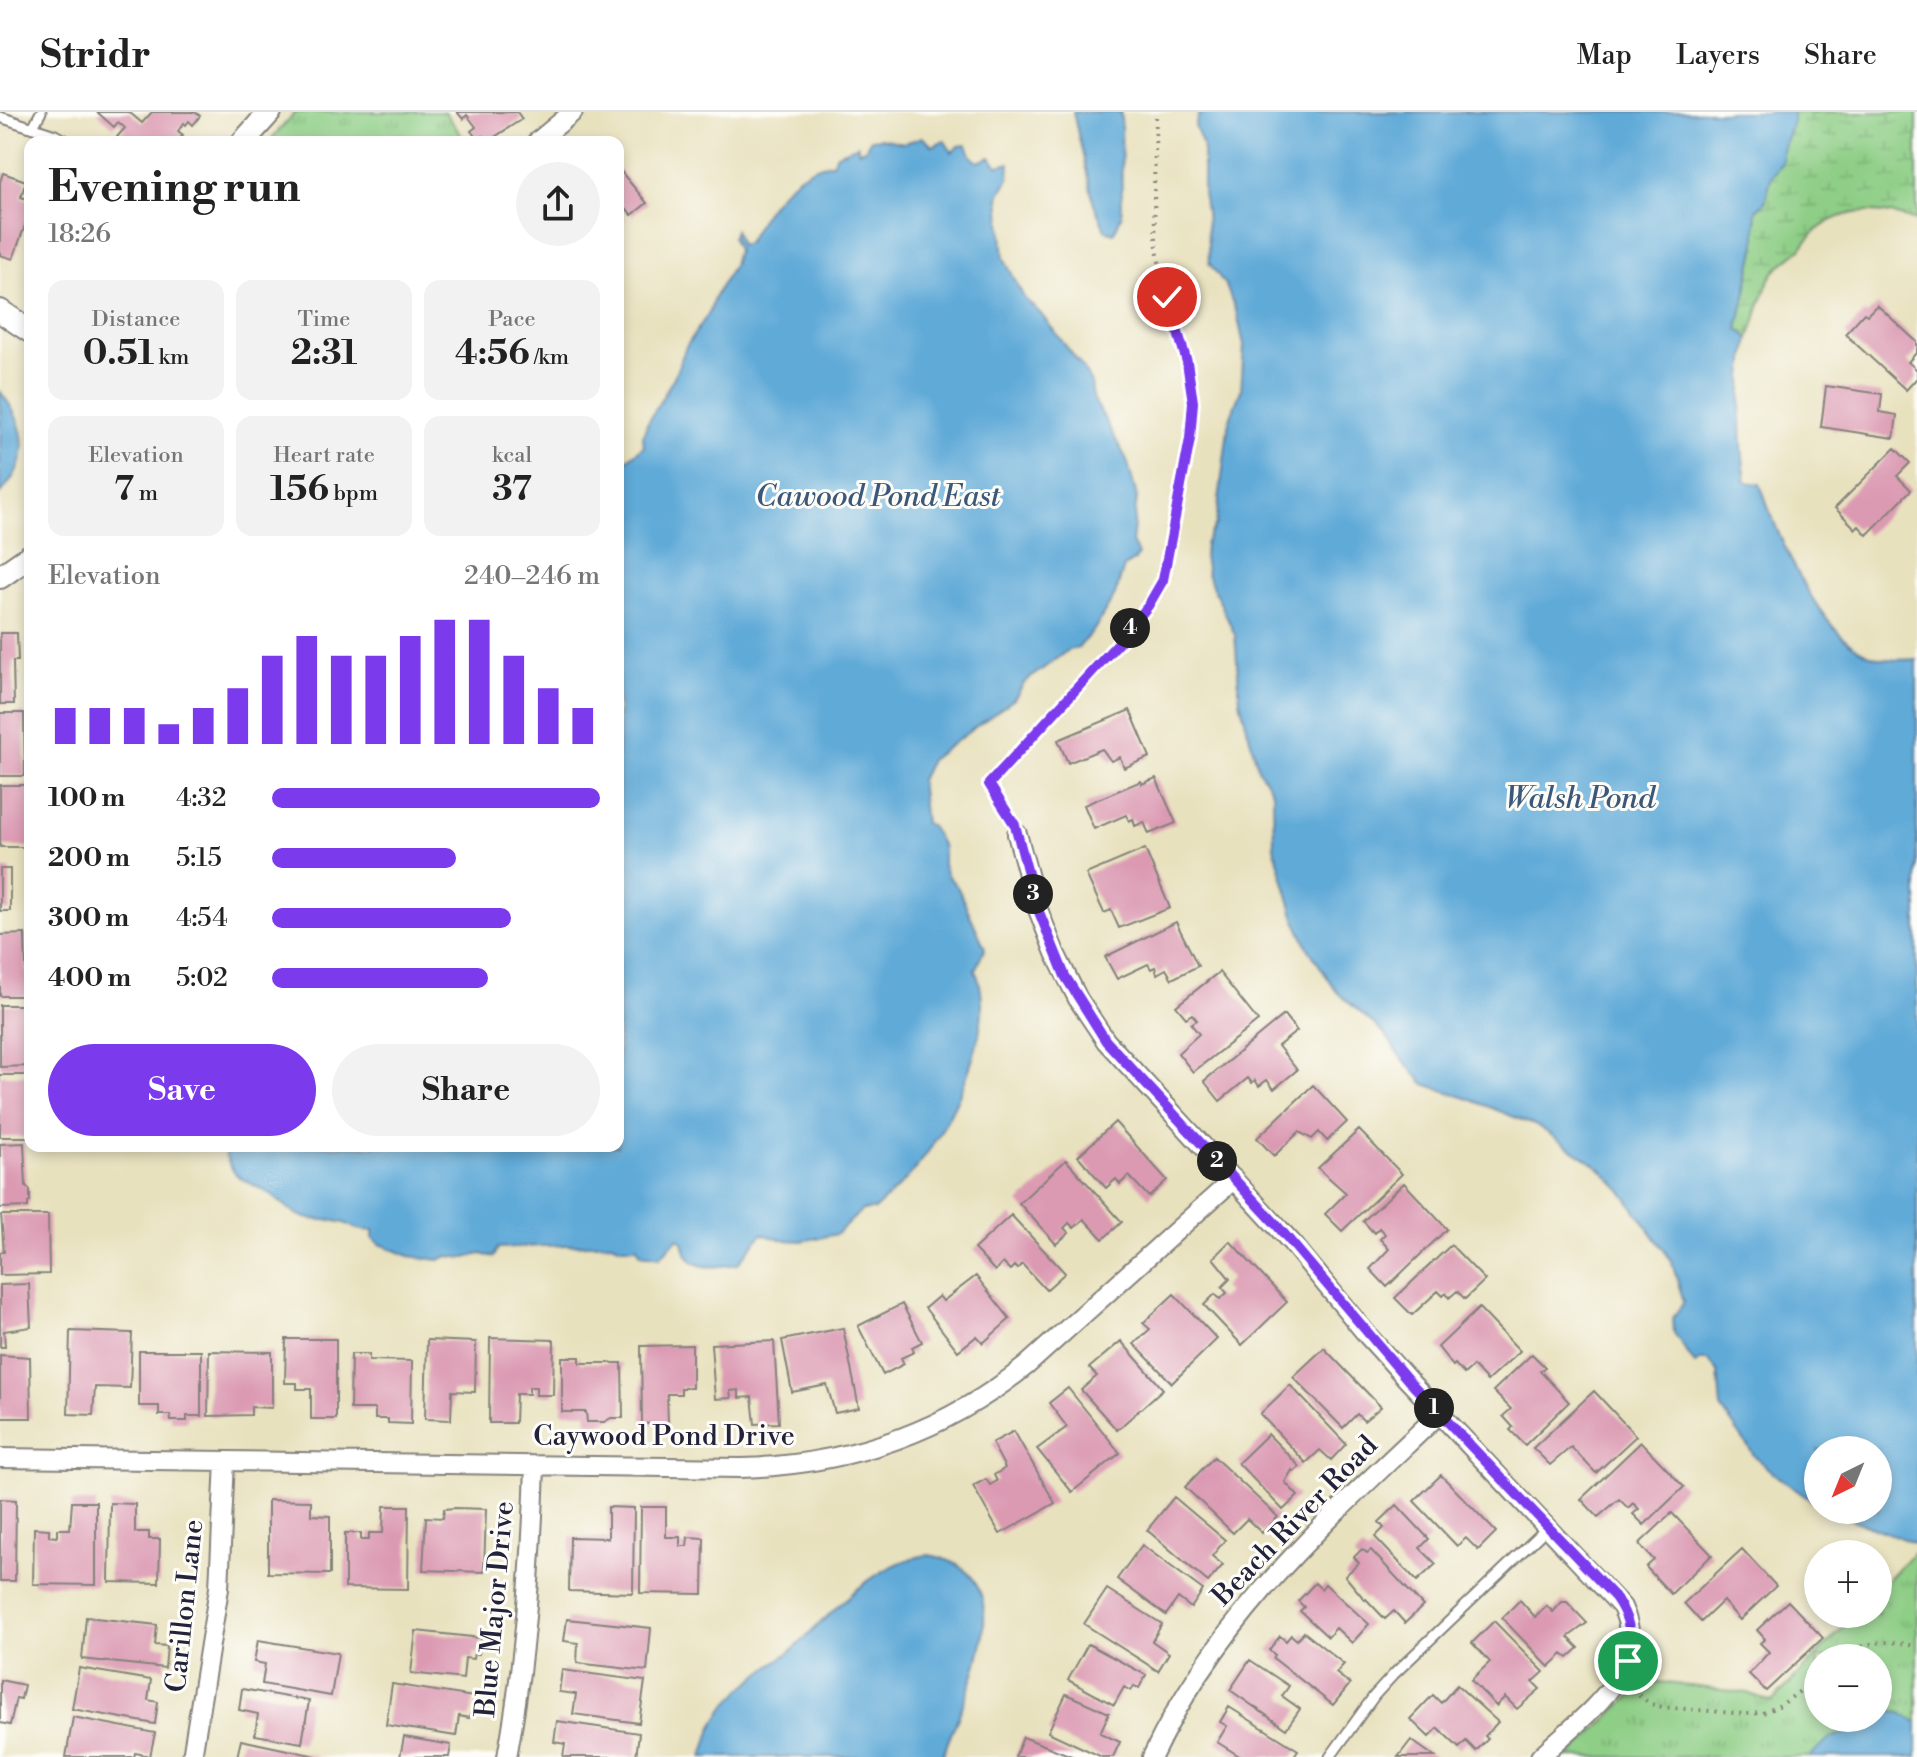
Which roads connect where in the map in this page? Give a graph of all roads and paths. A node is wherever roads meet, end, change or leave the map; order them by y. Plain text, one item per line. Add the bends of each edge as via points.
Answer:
1 (41, 112) edge
2 (270, 112) edge
3 (573, 112) edge
4 (1156, 112) edge
5 (0, 117) edge
6 (33, 127) junction
7 (55, 136) edge
8 (248, 136) edge
9 (544, 136) edge
10 (0, 311) edge
11 (24, 327) edge
12 (24, 560) edge
13 (0, 577) edge
14 (1017, 834) joint
15 (1234, 1179) junction
16 (1439, 1414) junction
17 (0, 1458) edge
18 (225, 1461) junction
19 (535, 1466) junction
20 (1548, 1527) junction
21 (1868, 1644) edge
22 (1917, 1647) edge
23 (1618, 1680) junction
24 (1804, 1688) edge
25 (192, 1757) edge
26 (507, 1757) edge
27 (1152, 1757) edge
28 (1330, 1757) edge
29 (1540, 1757) edge

1 - 6 lane
2 - 8 street
3 - 9 street
4 - 14 path via 1155,238 1193,402 1167,567 1156,593 1121,640 989,784
5 - 6 lane
6 - 7 lane
10 - 11 street
12 - 13 street
14 - 15 street via 1046,931 1091,1019 1136,1076
15 - 16 street
15 - 19 street, Caywood Pond Drive via 1009,1380 958,1414 897,1441 833,1459 776,1467
16 - 20 street
16 - 27 street, Beach River Road via 1244,1609 1203,1667
17 - 18 street, Caywood Pond Drive
18 - 19 street, Caywood Pond Drive
18 - 25 street, Carillon Lane via 219,1588
19 - 26 street, Blue Major Drive via 527,1622
20 - 23 street via 1615,1597 1627,1617 1631,1650
20 - 28 lane via 1394,1674
21 - 22 path
23 - 24 path via 1657,1706 1753,1714 1781,1705
23 - 29 street

